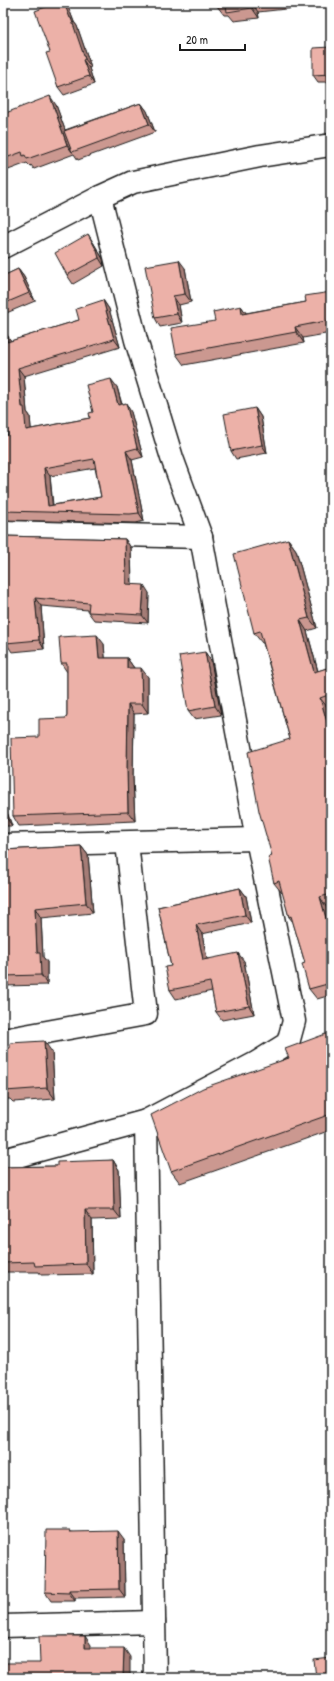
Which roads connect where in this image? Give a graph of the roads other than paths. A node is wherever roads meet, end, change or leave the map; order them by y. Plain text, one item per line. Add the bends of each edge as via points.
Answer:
1 (331, 145) edge
2 (100, 197) junction
3 (3, 247) edge
4 (3, 532) edge
5 (201, 537) junction
6 (257, 839) junction
7 (127, 842) junction
8 (3, 845) edge
9 (3, 1040) edge
10 (146, 1122) junction
11 (3, 1160) edge
12 (154, 1622) junction
13 (3, 1626) edge
14 (155, 1678) edge

1 - 2 street via 260,156 133,182
2 - 3 street
2 - 5 street via 136,340 172,458
4 - 5 street
5 - 6 street
6 - 7 street
6 - 10 street via 294,1021 288,1043
7 - 8 street
7 - 9 street via 146,1014
10 - 11 street
10 - 12 street
12 - 13 street
12 - 14 street

